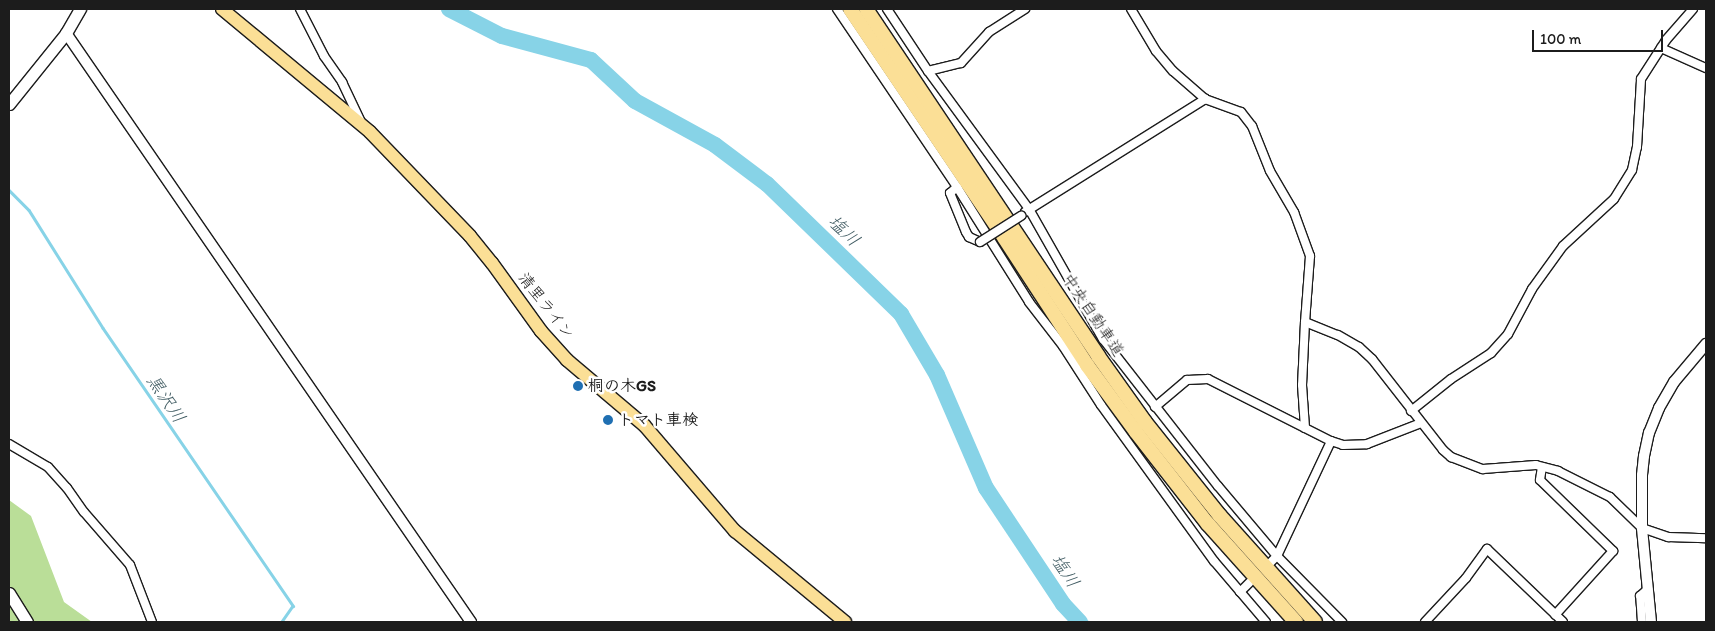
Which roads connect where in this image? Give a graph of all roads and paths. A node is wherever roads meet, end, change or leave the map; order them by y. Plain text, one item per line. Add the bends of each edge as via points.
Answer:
1 (80, 9) edge
2 (222, 9) edge
3 (300, 9) edge
4 (837, 9) edge
5 (850, 9) edge
6 (866, 9) edge
7 (887, 9) edge
8 (1025, 9) edge
9 (1131, 9) edge
10 (1693, 9) edge
11 (66, 33) junction
12 (1661, 48) junction
13 (1706, 68) edge
14 (928, 70) junction
15 (1205, 99) junction
16 (9, 104) edge
17 (362, 124) junction
18 (956, 187) junction
19 (1029, 209) junction
20 (1305, 322) junction
21 (1706, 344) edge
22 (1155, 407) junction
23 (1411, 411) junction
24 (1421, 423) junction
25 (1305, 428) junction
26 (1332, 441) junction
27 (9, 444) edge
28 (1542, 466) junction
29 (1642, 528) junction
30 (1705, 538) edge
31 (1277, 556) junction
32 (1270, 563) dead end
33 (1249, 583) dead end
34 (1648, 589) junction
35 (1240, 592) junction
36 (9, 593) edge
37 (1555, 614) junction
38 (27, 622) edge
39 (152, 622) edge
40 (471, 622) edge
41 (846, 622) edge
42 (1266, 622) edge
43 (1296, 622) edge
44 (1315, 622) edge
45 (1342, 622) edge
46 (1425, 622) edge
47 (1563, 622) edge
48 (1642, 622) edge
49 (1651, 622) edge

1 - 11 main road
2 - 17 highway, 清里ライン
3 - 17 street
4 - 18 street
5 - 43 highway, 中央自動車道 via 1087,365 1208,524
6 - 44 highway, 中央自動車道 via 1145,422 1220,516
7 - 14 street
8 - 14 street via 989,32 961,63
9 - 15 street via 1156,51
10 - 12 street
11 - 16 main road
11 - 40 street
12 - 13 street
12 - 23 street via 1641,79 1637,147 1632,170 1614,199 1563,246 1532,290 1508,334 1492,353 1451,379
14 - 19 street
15 - 19 street
15 - 20 street via 1241,112 1252,126 1270,171 1294,212 1310,256
17 - 41 highway, 清里ライン via 470,236 567,360 644,425 734,531
18 - 19 street, bridge via 950,193 966,232 980,242
18 - 35 street via 1029,302 1063,346 1101,405 1208,554
19 - 22 street via 1103,339
20 - 23 street via 1359,347 1372,359
20 - 25 street via 1302,385
21 - 29 street via 1674,382 1649,433 1642,475
22 - 25 street via 1187,380 1208,379
22 - 31 street
23 - 24 street
24 - 26 street via 1367,444 1343,445
24 - 28 street via 1442,450 1470,465 1483,469
25 - 26 street
26 - 31 street
27 - 39 street via 48,467 130,565
28 - 29 street via 1610,497
28 - 37 street via 1540,480 1613,551
29 - 30 street via 1668,538
29 - 34 street
31 - 32 street
31 - 45 street
33 - 35 street
34 - 48 street via 1640,596
34 - 49 street
35 - 42 street
36 - 38 main road
37 - 46 street via 1487,549 1466,578
37 - 47 street

